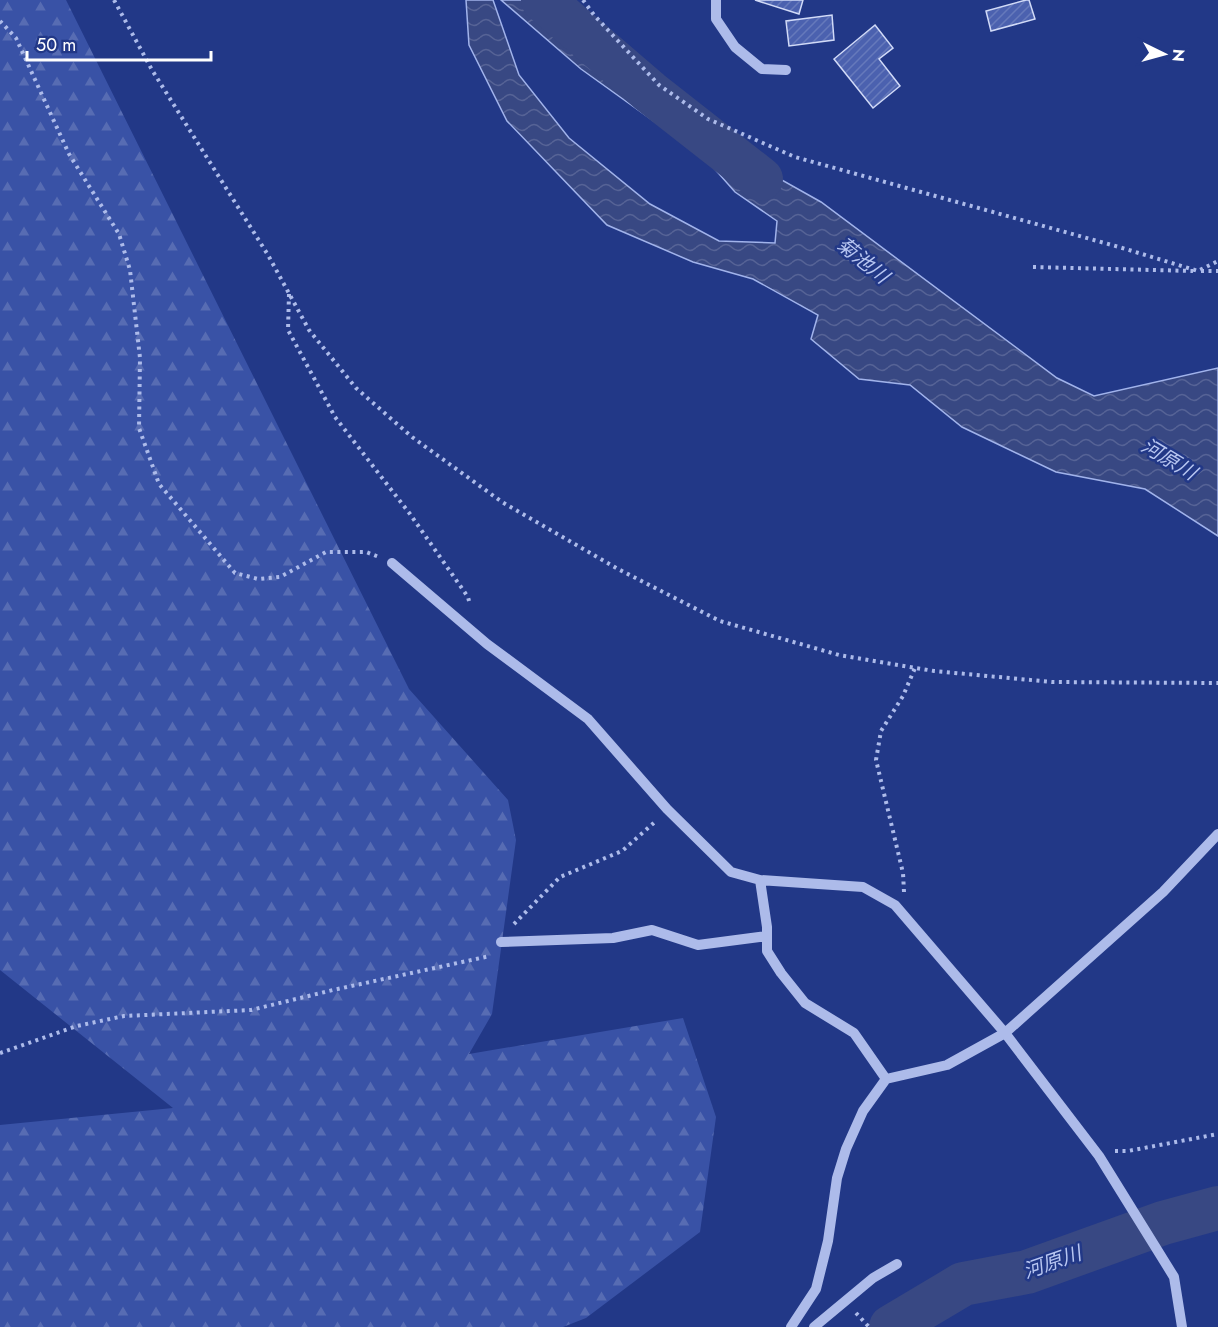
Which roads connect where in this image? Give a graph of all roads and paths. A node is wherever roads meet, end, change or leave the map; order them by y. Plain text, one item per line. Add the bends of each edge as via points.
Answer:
1 (114, 0) edge
2 (583, 0) edge
3 (716, 0) edge
4 (0, 21) edge
5 (786, 70) dead end
6 (1218, 261) edge
7 (1034, 267) dead end
8 (1198, 271) junction
9 (1218, 271) edge
10 (289, 293) junction
11 (392, 562) joint
12 (471, 608) dead end
13 (915, 668) junction
14 (1218, 683) edge
15 (667, 809) junction
16 (1218, 834) edge
17 (760, 880) junction
18 (901, 911) junction
19 (767, 936) junction
20 (501, 942) junction
21 (1005, 1032) junction
22 (0, 1053) edge
23 (886, 1079) junction
24 (1218, 1134) edge
25 (1099, 1156) junction
26 (897, 1264) dead end
27 (791, 1327) edge
28 (814, 1327) edge
29 (1182, 1327) edge

1 - 10 path via 152,70
2 - 8 path via 659,85 708,119 795,157
3 - 5 street via 716,19 735,47 762,69
4 - 11 path via 16,38 69,154 119,234 130,270 140,358 139,428 159,484 234,573 258,579 280,577 326,552 366,552
6 - 8 path
7 - 8 path
8 - 9 path
10 - 12 path via 288,330 335,417 410,514 468,597
10 - 13 path via 309,330 356,388 412,437 502,502 618,569 720,621 839,656
11 - 15 street via 487,644 588,719
13 - 14 path via 1052,682
13 - 18 path via 881,730 876,760 903,873
15 - 17 street via 731,872
15 - 20 path via 622,851 560,877
16 - 21 street via 1163,892
17 - 18 street via 863,887
17 - 19 street
18 - 21 street
19 - 20 street via 698,945 652,930 613,938
19 - 23 street via 767,951 805,1003 854,1033
20 - 22 path via 491,956 251,1010 124,1017 77,1026
21 - 23 street via 947,1065
21 - 25 street
23 - 27 street via 863,1111 846,1149 816,1289
24 - 25 path
25 - 29 street via 1174,1277
26 - 28 street via 873,1278

